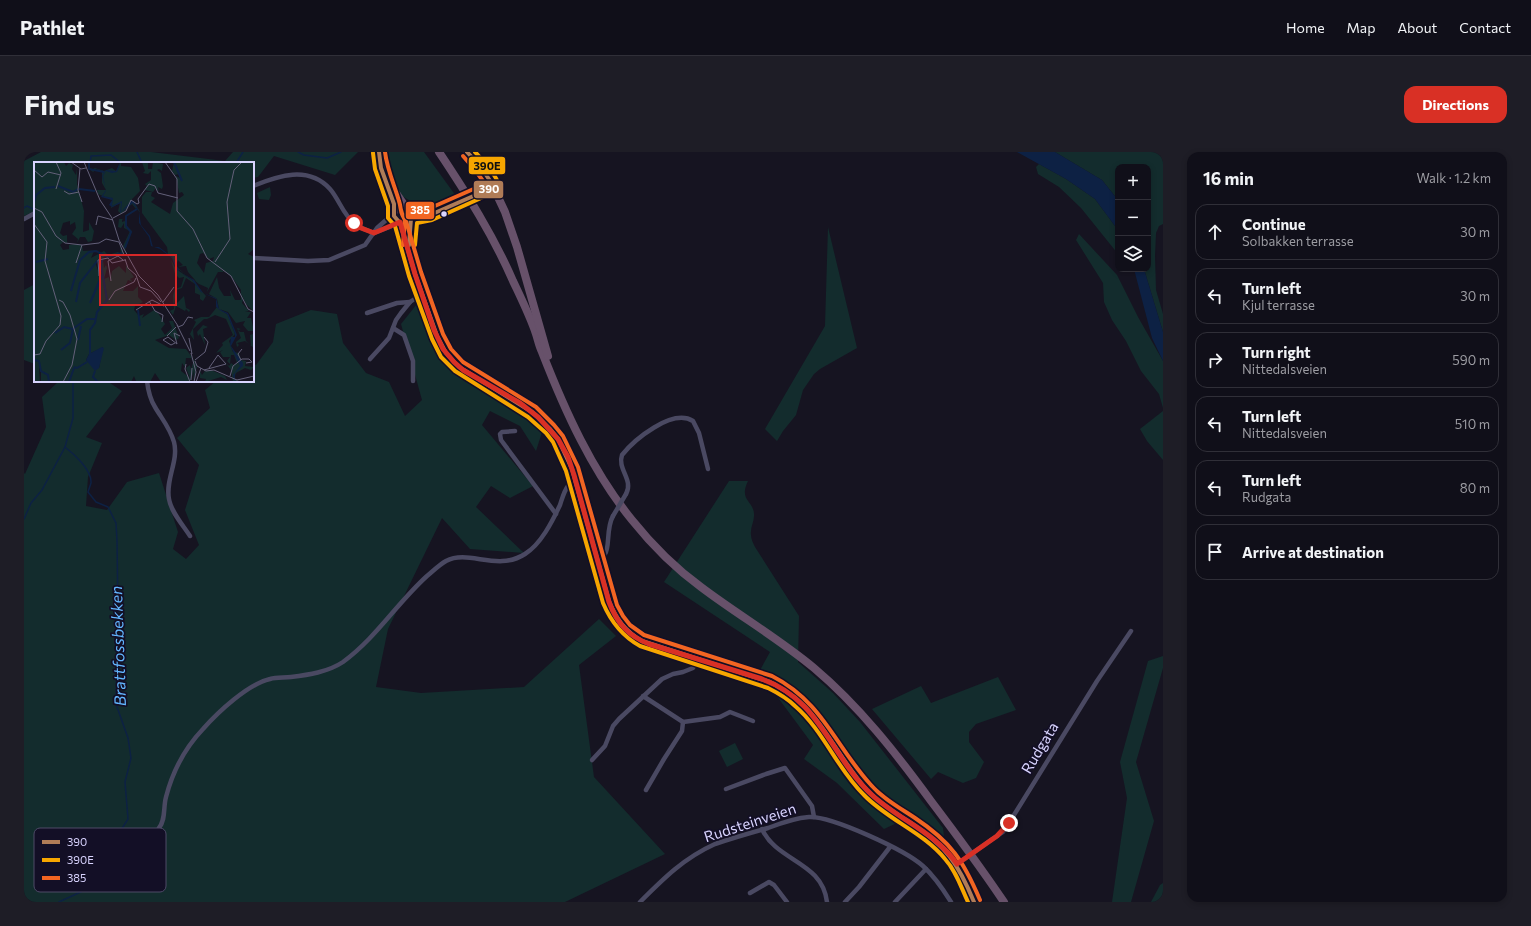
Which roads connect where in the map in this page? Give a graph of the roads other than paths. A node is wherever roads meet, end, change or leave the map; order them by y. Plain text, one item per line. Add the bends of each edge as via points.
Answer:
1 (379, 152) edge
2 (439, 152) edge
3 (467, 152) edge
4 (385, 180) junction
5 (254, 186) edge
6 (494, 187) junction
7 (407, 207) junction
8 (438, 211) junction
9 (395, 212) junction
10 (34, 213) edge
11 (24, 218) edge
12 (410, 219) junction
13 (400, 222) junction
14 (374, 233) junction
15 (408, 249) junction
16 (254, 258) edge
17 (422, 294) junction
18 (410, 302) junction
19 (367, 313) dead end
20 (393, 328) junction
21 (536, 334) junction
22 (548, 356) junction
23 (370, 359) dead end
24 (413, 381) dead end
25 (147, 382) edge
26 (515, 431) dead end
27 (708, 469) dead end
28 (576, 482) junction
29 (556, 514) junction
30 (190, 536) dead end
31 (597, 558) junction
32 (1131, 631) dead end
33 (698, 659) junction
34 (643, 696) junction
35 (753, 721) dead end
36 (683, 722) junction
37 (592, 760) dead end
38 (726, 788) dead end
39 (646, 790) dead end
40 (814, 817) junction
41 (159, 828) dead end
42 (762, 830) junction
43 (890, 847) junction
44 (957, 864) junction
45 (926, 869) junction
46 (750, 893) dead end
47 (640, 902) edge
48 (787, 902) edge
49 (827, 902) edge
50 (845, 902) edge
51 (895, 902) edge
52 (951, 902) edge
53 (974, 902) edge
54 (1004, 902) edge
55 (1010, 902) edge

1 - 4 highway
2 - 21 highway via 488,230
3 - 6 highway
4 - 7 highway
4 - 9 highway
5 - 14 street via 282,175 297,174 313,178 330,189 354,223
6 - 8 main road, bridge
6 - 22 highway via 514,236
7 - 8 main road
7 - 9 main road via 400,206
7 - 12 main road via 411,212
8 - 12 main road
9 - 13 main road via 395,218
9 - 14 street via 376,228
10 - 11 street
12 - 13 main road
12 - 15 main road
13 - 14 street
13 - 15 main road
14 - 16 street via 363,246 329,260
15 - 17 main road
17 - 18 street
17 - 28 main road via 437,336 449,357 468,374 525,407 544,423 565,451
18 - 19 street via 397,303
18 - 20 street via 398,316
20 - 23 street via 389,338
20 - 24 street via 404,335 413,361
21 - 22 highway
21 - 54 highway via 540,350 584,448 633,521 688,577 792,650 845,697 916,781
22 - 55 highway via 589,446 636,518 665,550 691,573 794,646 849,694 916,773
25 - 30 street via 150,397 168,427 174,444 175,452 168,486 169,499 174,512
26 - 29 street via 502,432 502,440
27 - 31 street, bridge via 699,433 693,421 684,418 670,420 652,429 622,455 621,463 629,484 628,490 609,526 606,553
28 - 29 street via 568,486
28 - 31 main road
29 - 41 street via 539,541 515,559 492,562 460,557 446,561 413,589 374,633 342,662 322,672 270,679 251,687 203,728 184,752 172,775
31 - 33 main road via 611,607 625,630 649,644
32 - 44 street, Rudgata, bridge via 1085,699 1009,823 1002,832
33 - 34 street via 693,668 662,679
33 - 44 main road via 770,682 796,697 812,714 866,790 882,804 936,840
34 - 36 street
34 - 37 street via 613,726 605,746
35 - 36 street via 730,712 720,717
36 - 39 street via 682,731
38 - 40 street, Rudsteinveien via 786,768 812,806
40 - 42 street, Rudsteinveien via 797,819
40 - 43 street, Rudsteinveien via 843,824
42 - 47 street, Rudsteinveien via 715,844 688,859
42 - 49 street via 772,845 814,874 823,887
43 - 45 street, Rudsteinveien
43 - 50 street
44 - 53 main road
45 - 51 street
45 - 52 street, Rudsteinveien
46 - 48 street via 769,882

